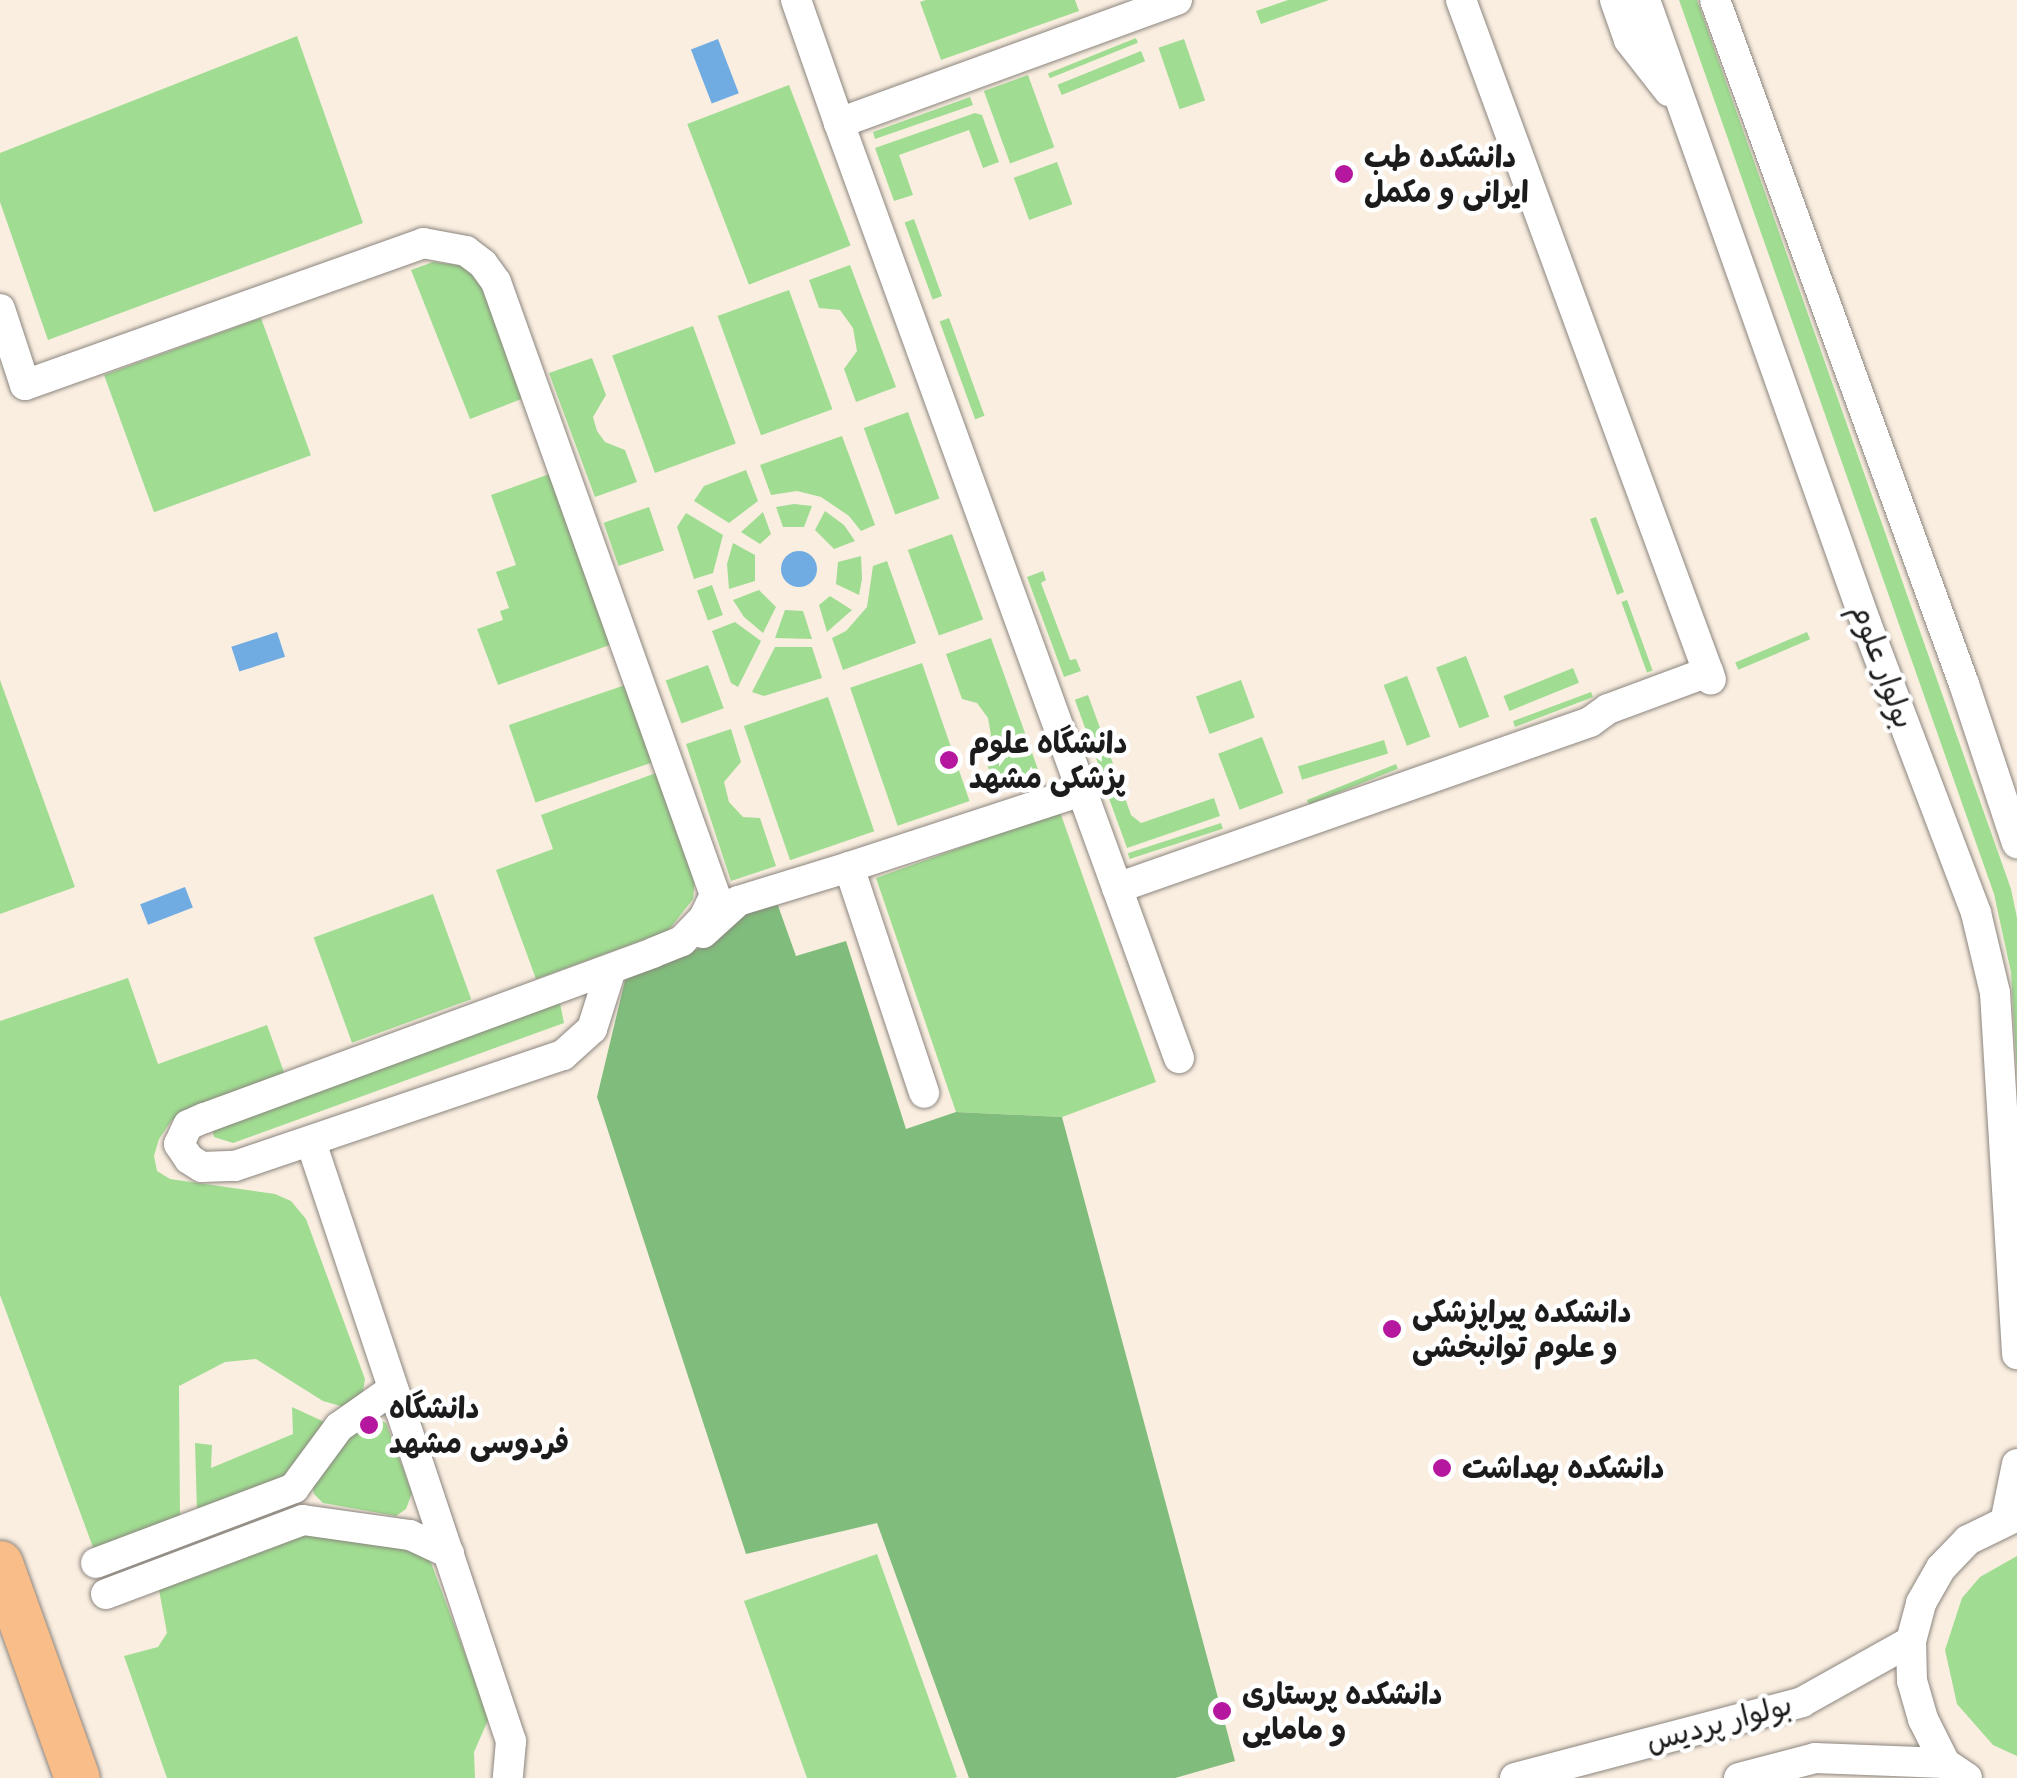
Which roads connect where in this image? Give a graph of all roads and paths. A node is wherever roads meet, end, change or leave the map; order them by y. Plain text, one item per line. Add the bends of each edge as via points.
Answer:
1 (796, 0) edge
2 (1177, 0) edge
3 (1461, 0) edge
4 (1615, 0) edge
5 (1645, 0) edge
6 (1714, 0) edge
7 (1686, 113) junction
8 (838, 123) junction
9 (0, 308) edge
10 (1082, 791) junction
11 (2017, 843) edge
12 (848, 867) junction
13 (1115, 882) junction
14 (727, 898) junction
15 (612, 968) junction
16 (1178, 1058) dead end
17 (924, 1092) dead end
18 (311, 1142) junction
19 (2017, 1354) edge
20 (394, 1389) junction
21 (2017, 1464) edge
22 (294, 1488) junction
23 (2011, 1517) edge
24 (303, 1520) junction
25 (448, 1554) junction
26 (96, 1563) dead end
27 (0, 1564) edge
28 (106, 1594) dead end
29 (1912, 1641) junction
30 (1956, 1770) edge
31 (77, 1778) edge
32 (508, 1778) edge
33 (1515, 1778) edge
34 (1739, 1778) edge

1 - 8 street
2 - 8 street
3 - 13 street via 1710,676
4 - 7 street via 1630,40
5 - 7 street, بولوار علوم
6 - 11 street
7 - 19 street, بولوار علوم via 1976,913 1994,994
8 - 10 street
9 - 14 street via 25,385 423,243 466,250 484,264
10 - 12 street
10 - 13 street
12 - 14 street
12 - 17 street
13 - 16 street
14 - 15 street via 682,941
15 - 18 street via 592,1029 563,1055
15 - 18 street via 204,1118 188,1125 179,1144 189,1159 220,1170
18 - 20 street
20 - 22 street via 339,1426
20 - 25 street
21 - 23 street
22 - 24 street
22 - 26 street
23 - 29 street via 1968,1540 1941,1568 1921,1603
24 - 25 street via 410,1535
24 - 28 street
25 - 32 street via 511,1741
27 - 31 highway
29 - 30 street via 1916,1694
29 - 33 street, بولوار پردیس via 1802,1702
30 - 34 street, بولوار پردیس via 1815,1758

